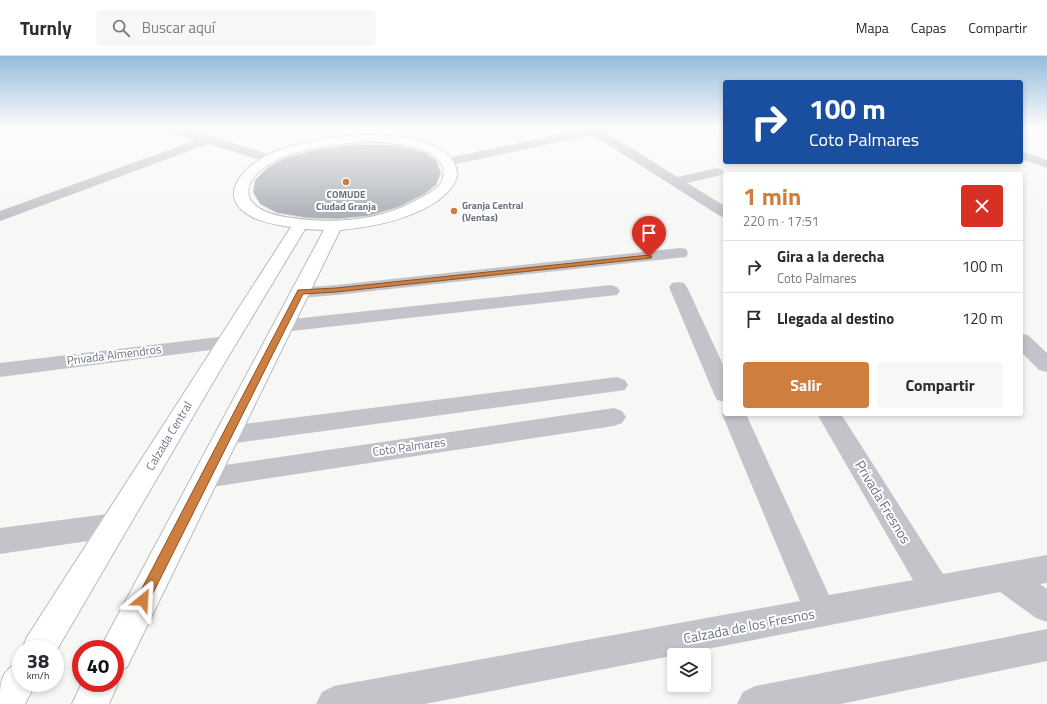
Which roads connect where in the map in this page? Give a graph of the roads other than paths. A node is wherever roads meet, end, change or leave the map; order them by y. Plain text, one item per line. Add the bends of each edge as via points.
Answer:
1 (160, 157) edge
2 (264, 157) edge
3 (274, 157) edge
4 (442, 157) edge
5 (470, 157) edge
6 (636, 157) edge
7 (1027, 157) edge
8 (270, 159) junction
9 (447, 162) junction
10 (703, 164) dead end
11 (1047, 164) edge
12 (721, 174) edge
13 (675, 182) junction
14 (723, 212) edge
15 (0, 216) edge
16 (300, 225) junction
17 (335, 225) junction
18 (680, 253) dead end
19 (678, 287) dead end
20 (611, 291) dead end
21 (301, 292) junction
22 (283, 326) junction
23 (227, 342) junction
24 (1023, 342) edge
25 (1047, 365) edge
26 (0, 370) edge
27 (617, 385) dead end
28 (723, 389) edge
29 (735, 416) edge
30 (830, 416) edge
31 (614, 417) dead end
32 (228, 435) junction
33 (205, 478) junction
34 (115, 525) junction
35 (0, 541) edge
36 (1047, 569) edge
37 (1004, 577) junction
38 (936, 590) junction
39 (1047, 607) edge
40 (821, 612) junction
41 (45, 640) edge
42 (123, 640) edge
43 (1047, 645) edge
44 (12, 692) edge
45 (96, 692) edge
46 (5, 704) edge
47 (90, 704) edge
48 (334, 704) edge
49 (755, 704) edge

1 - 15 street
2 - 8 street
3 - 8 street
4 - 9 street
5 - 9 street
6 - 13 street
7 - 11 street
8 - 16 street via 254,169 244,180 240,192 244,203 256,213
9 - 17 street via 450,178 445,187 421,204 382,218
10 - 12 street
12 - 13 street
13 - 14 street
16 - 17 street
16 - 23 street, Calzada Central
17 - 21 street
18 - 21 street
19 - 28 street
20 - 22 street
21 - 22 street
22 - 32 street
23 - 26 street, Privada Almendros
23 - 34 street, Calzada Central
24 - 25 street
27 - 32 street
29 - 40 street
30 - 38 street, Privada Fresnos
31 - 33 street, Coto Palmares
32 - 33 street
33 - 42 street
34 - 35 street
34 - 41 street, Calzada Central
36 - 37 street, Calzada de los Fresnos
37 - 38 street, Calzada de los Fresnos
37 - 39 street
38 - 40 street, Calzada de los Fresnos
40 - 48 street, Calzada de los Fresnos
43 - 49 street
44 - 46 street
45 - 47 street

